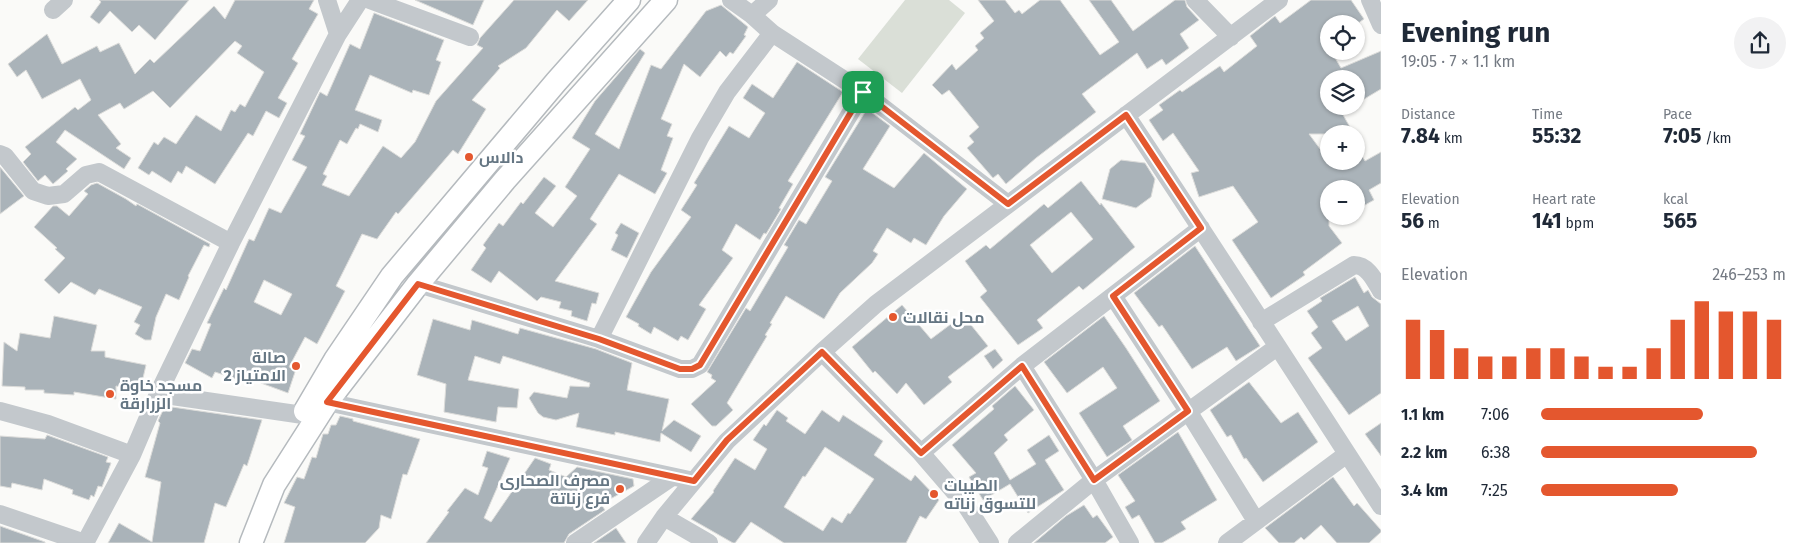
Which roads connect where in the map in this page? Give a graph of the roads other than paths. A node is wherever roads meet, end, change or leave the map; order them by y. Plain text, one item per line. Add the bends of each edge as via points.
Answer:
1 (327, 0) edge
2 (360, 0) edge
3 (370, 0) edge
4 (629, 0) edge
5 (666, 0) edge
6 (730, 0) edge
7 (768, 0) edge
8 (1195, 0) edge
9 (1279, 0) edge
10 (1370, 0) edge
11 (752, 15) junction
12 (1381, 25) edge
13 (772, 33) junction
14 (338, 34) junction
15 (1231, 37) junction
16 (470, 38) dead end
17 (863, 92) junction
18 (1126, 115) junction
19 (0, 154) edge
20 (486, 164) junction
21 (505, 180) junction
22 (1008, 204) junction
23 (1201, 228) junction
24 (231, 243) junction
25 (418, 284) junction
26 (1381, 291) edge
27 (1113, 296) junction
28 (1261, 322) junction
29 (599, 339) junction
30 (1277, 346) junction
31 (822, 352) junction
32 (1022, 366) junction
33 (158, 394) junction
34 (327, 402) junction
35 (0, 410) edge
36 (1188, 411) junction
37 (303, 415) junction
38 (921, 453) junction
39 (1347, 454) junction
40 (132, 455) junction
41 (672, 477) junction
42 (1094, 480) junction
43 (694, 481) junction
44 (1381, 506) edge
45 (0, 514) edge
46 (664, 518) junction
47 (1256, 521) junction
48 (85, 543) edge
49 (242, 543) edge
50 (251, 543) edge
51 (575, 543) edge
52 (646, 543) edge
53 (709, 543) edge
54 (990, 543) edge
55 (1018, 543) edge
56 (1130, 543) edge
57 (1227, 543) edge

1 - 14 street
2 - 14 street
3 - 16 street
4 - 20 main road
5 - 21 main road
6 - 11 street
7 - 11 street
8 - 15 street
9 - 15 street
10 - 12 street
11 - 13 street
13 - 17 street
13 - 29 street via 727,92 700,138
14 - 24 street
15 - 18 street
17 - 22 street
17 - 29 street via 700,365 680,369
18 - 22 street
18 - 23 street
19 - 24 street via 33,191 48,196 64,194 86,175 98,172
20 - 21 main road
20 - 37 main road via 392,276 335,360
21 - 25 main road
22 - 31 street via 876,304
23 - 27 street
23 - 28 street
24 - 33 street
25 - 29 street
25 - 34 main road
26 - 28 street via 1365,268 1354,265
27 - 32 street
27 - 36 street
28 - 30 street
30 - 36 street
30 - 39 street
31 - 38 street
31 - 43 street via 727,440
32 - 38 street
32 - 42 street
33 - 37 street
33 - 40 street
34 - 41 street
34 - 50 main road via 274,485
35 - 40 street
36 - 42 street
36 - 47 street
37 - 49 main road
38 - 54 street via 965,504
39 - 44 street
39 - 47 street
40 - 48 street
41 - 43 street
41 - 51 street
42 - 55 street
42 - 56 street
43 - 46 street
45 - 48 street
46 - 52 street
46 - 53 street
47 - 57 street

